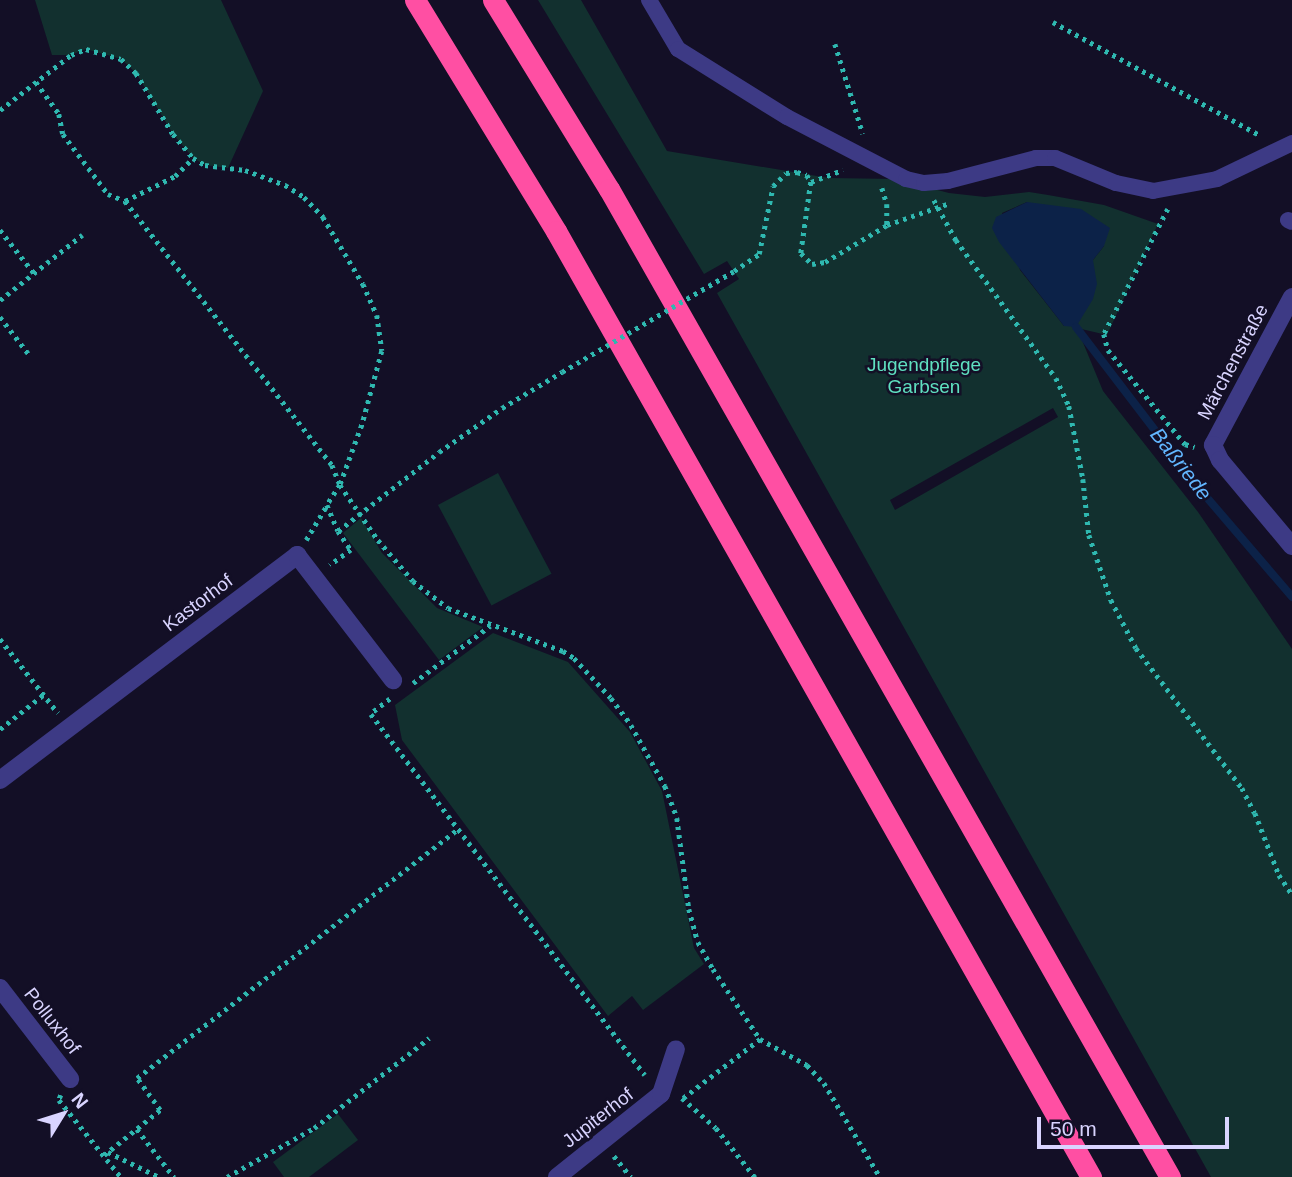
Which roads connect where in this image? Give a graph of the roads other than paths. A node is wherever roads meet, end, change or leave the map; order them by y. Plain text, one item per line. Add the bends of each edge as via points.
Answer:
1 (415, 0) edge
2 (493, 0) edge
3 (649, 0) edge
4 (1288, 146) edge
5 (1292, 297) edge
6 (1292, 546) edge
7 (398, 685) road end
8 (0, 780) edge
9 (0, 988) edge
10 (676, 1049) dead end
11 (70, 1079) road end
12 (557, 1177) edge
13 (1091, 1177) edge
14 (1170, 1177) edge

1 - 13 highway via 556,231
2 - 14 highway via 609,189
3 - 4 lane via 678,49 787,117 906,179 948,181 1036,158 1055,158 1116,183 1153,191 1217,179
5 - 6 street, Märchenstraße via 1213,445 1220,460
7 - 8 street, Kastorhof via 296,555
9 - 11 street, Polluxhof
10 - 12 street, Jupiterhof via 663,1089

